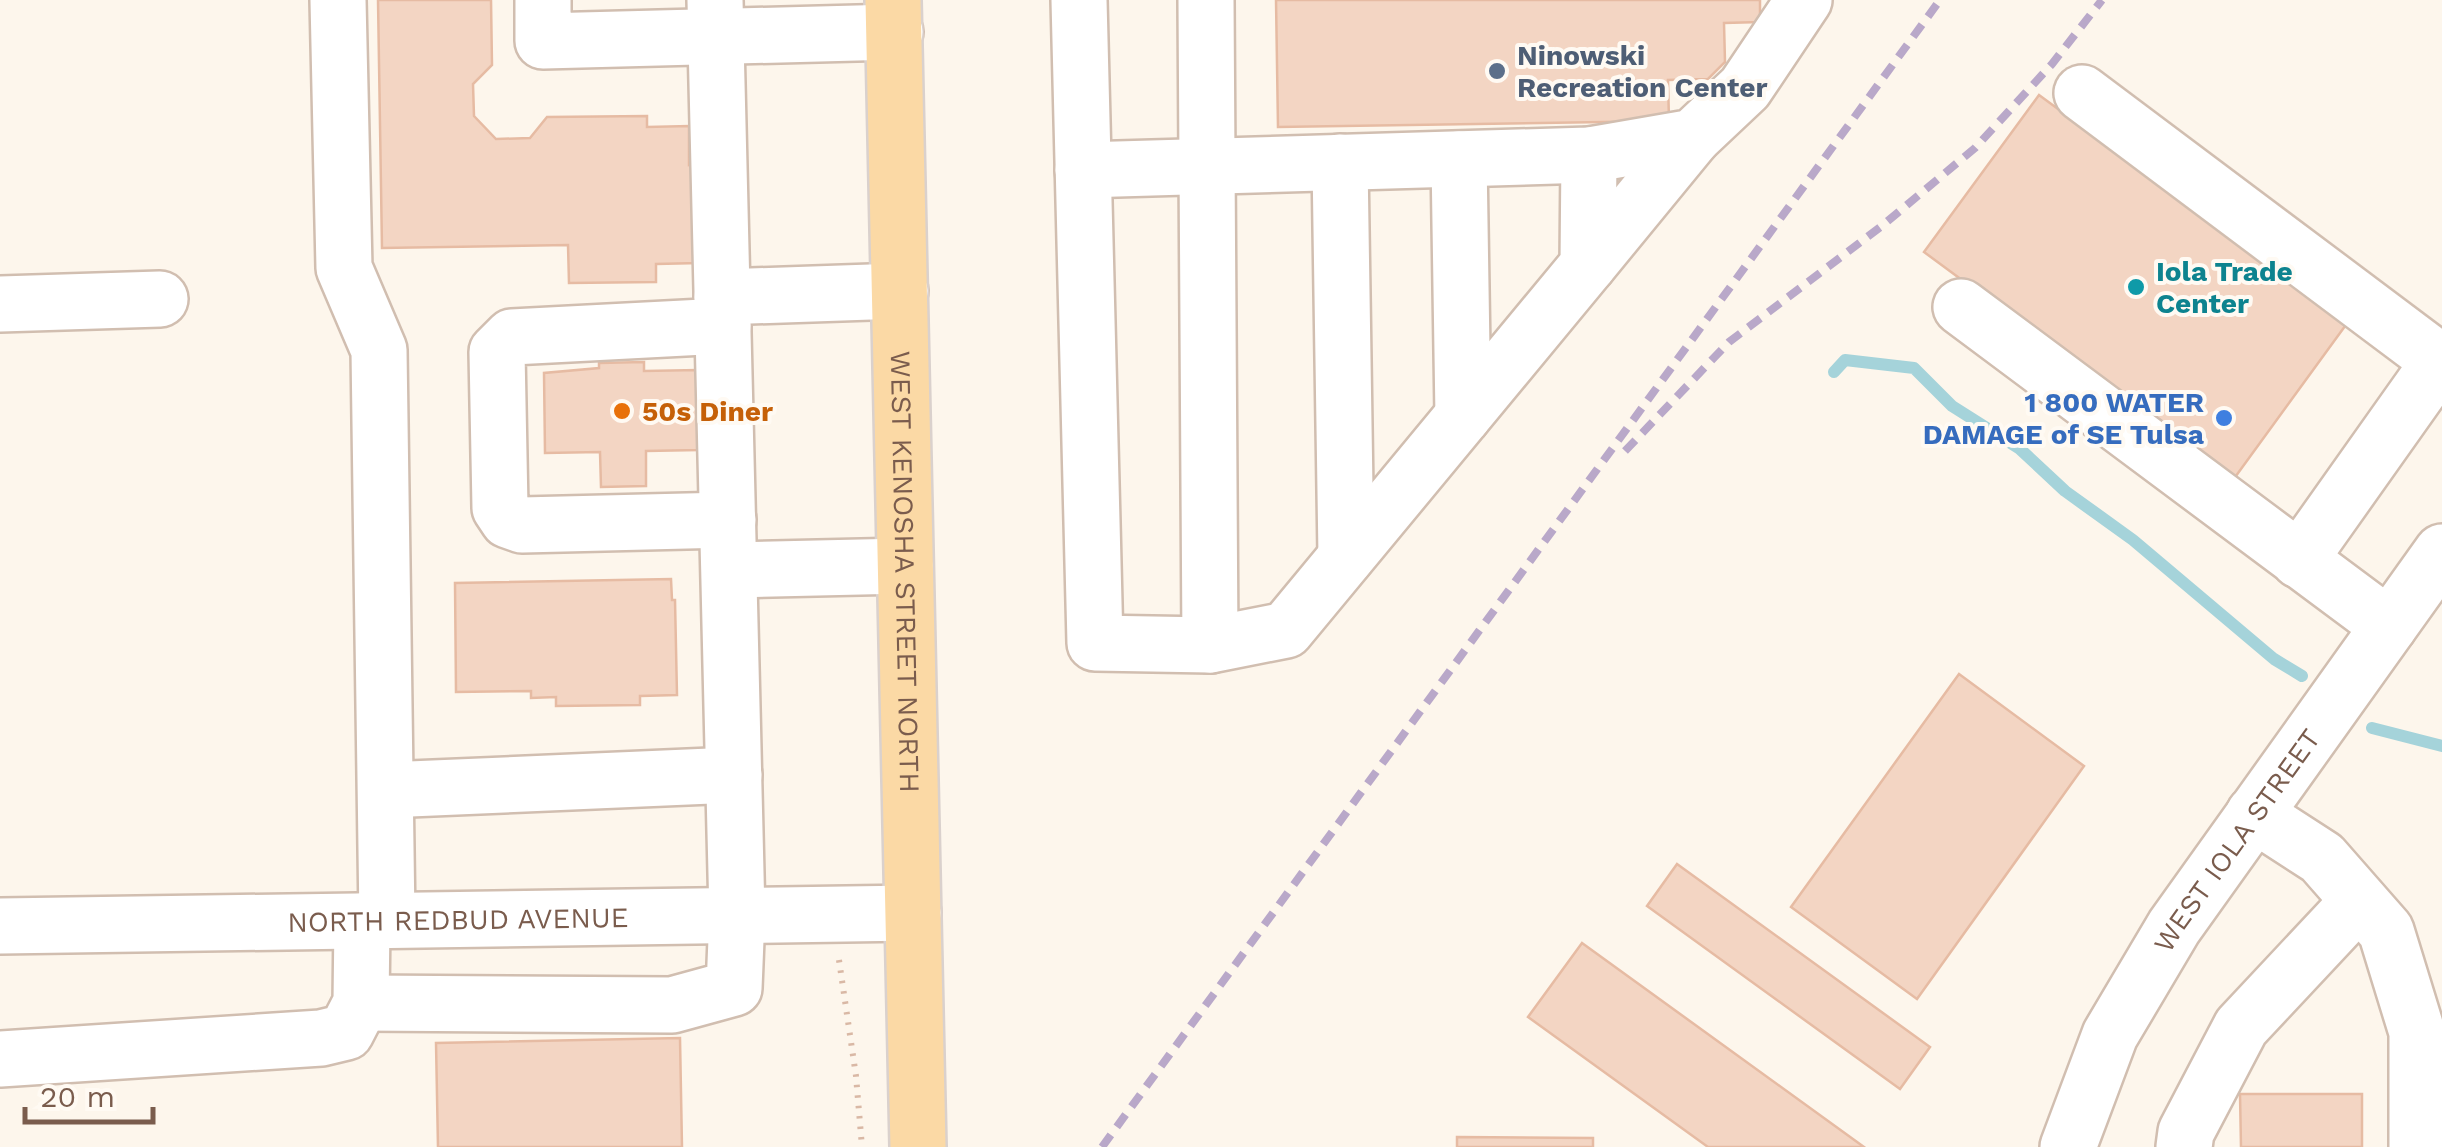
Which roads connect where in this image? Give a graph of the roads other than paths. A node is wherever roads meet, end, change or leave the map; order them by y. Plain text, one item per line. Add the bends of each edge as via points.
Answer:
1 (338, 0) edge
2 (543, 0) edge
3 (1078, 0) edge
4 (1206, 0) edge
5 (1804, 0) edge
6 (894, 16) edge
7 (716, 18) edge
8 (2082, 93) dead end
9 (1693, 137) junction
10 (1589, 154) junction
11 (1458, 158) junction
12 (1340, 162) junction
13 (1207, 166) junction
14 (1083, 170) junction
15 (1588, 266) junction
16 (900, 290) junction
17 (160, 300) dead end
18 (0, 304) edge
19 (1961, 307) dead end
20 (723, 311) junction
21 (2441, 362) edge
22 (1463, 416) junction
23 (729, 545) junction
24 (2442, 552) edge
25 (1346, 557) junction
26 (2300, 560) junction
27 (906, 566) junction
28 (2388, 626) junction
29 (1210, 644) junction
30 (734, 774) junction
31 (386, 790) junction
32 (2254, 814) junction
33 (2359, 901) junction
34 (913, 912) junction
35 (737, 915) junction
36 (375, 920) junction
37 (0, 926) edge
38 (361, 1003) junction
39 (0, 1059) edge
40 (918, 1147) edge
41 (2068, 1147) edge
42 (2184, 1147) edge
43 (2417, 1147) edge

1 - 31 street via 344,268 380,350
2 - 7 street via 543,41
3 - 14 street
4 - 13 street
5 - 9 street via 1745,88
6 - 7 street
6 - 16 main road, WEST KENOSHA STREET NORTH
7 - 20 street
8 - 21 street
9 - 10 street
9 - 15 street
10 - 11 street
10 - 15 street
11 - 12 street
11 - 22 street
12 - 13 street
12 - 25 street
13 - 14 street
13 - 29 street
14 - 29 street via 1095,642
15 - 22 street
16 - 20 street
16 - 27 main road, WEST KENOSHA STREET NORTH
17 - 18 street
19 - 26 street
20 - 23 street
20 - 23 street via 512,337 497,352 500,508 522,524
21 - 26 street
22 - 25 street
23 - 27 street
23 - 30 street
24 - 28 street, WEST IOLA STREET
25 - 29 street via 1286,630
26 - 28 street
27 - 34 main road, WEST KENOSHA STREET NORTH
28 - 32 street, WEST IOLA STREET
30 - 31 street
30 - 35 street
31 - 36 street
32 - 33 street via 2322,858
32 - 41 street, WEST IOLA STREET via 2174,927 2110,1034
33 - 42 street via 2241,1026
33 - 43 street via 2386,932 2417,1032
34 - 35 street, NORTH REDBUD AVENUE
34 - 40 main road, WEST KENOSHA STREET NORTH
35 - 36 street, NORTH REDBUD AVENUE
35 - 38 street via 734,988 672,1005
36 - 37 street, NORTH REDBUD AVENUE
36 - 38 street
38 - 39 street via 346,1032 321,1038

